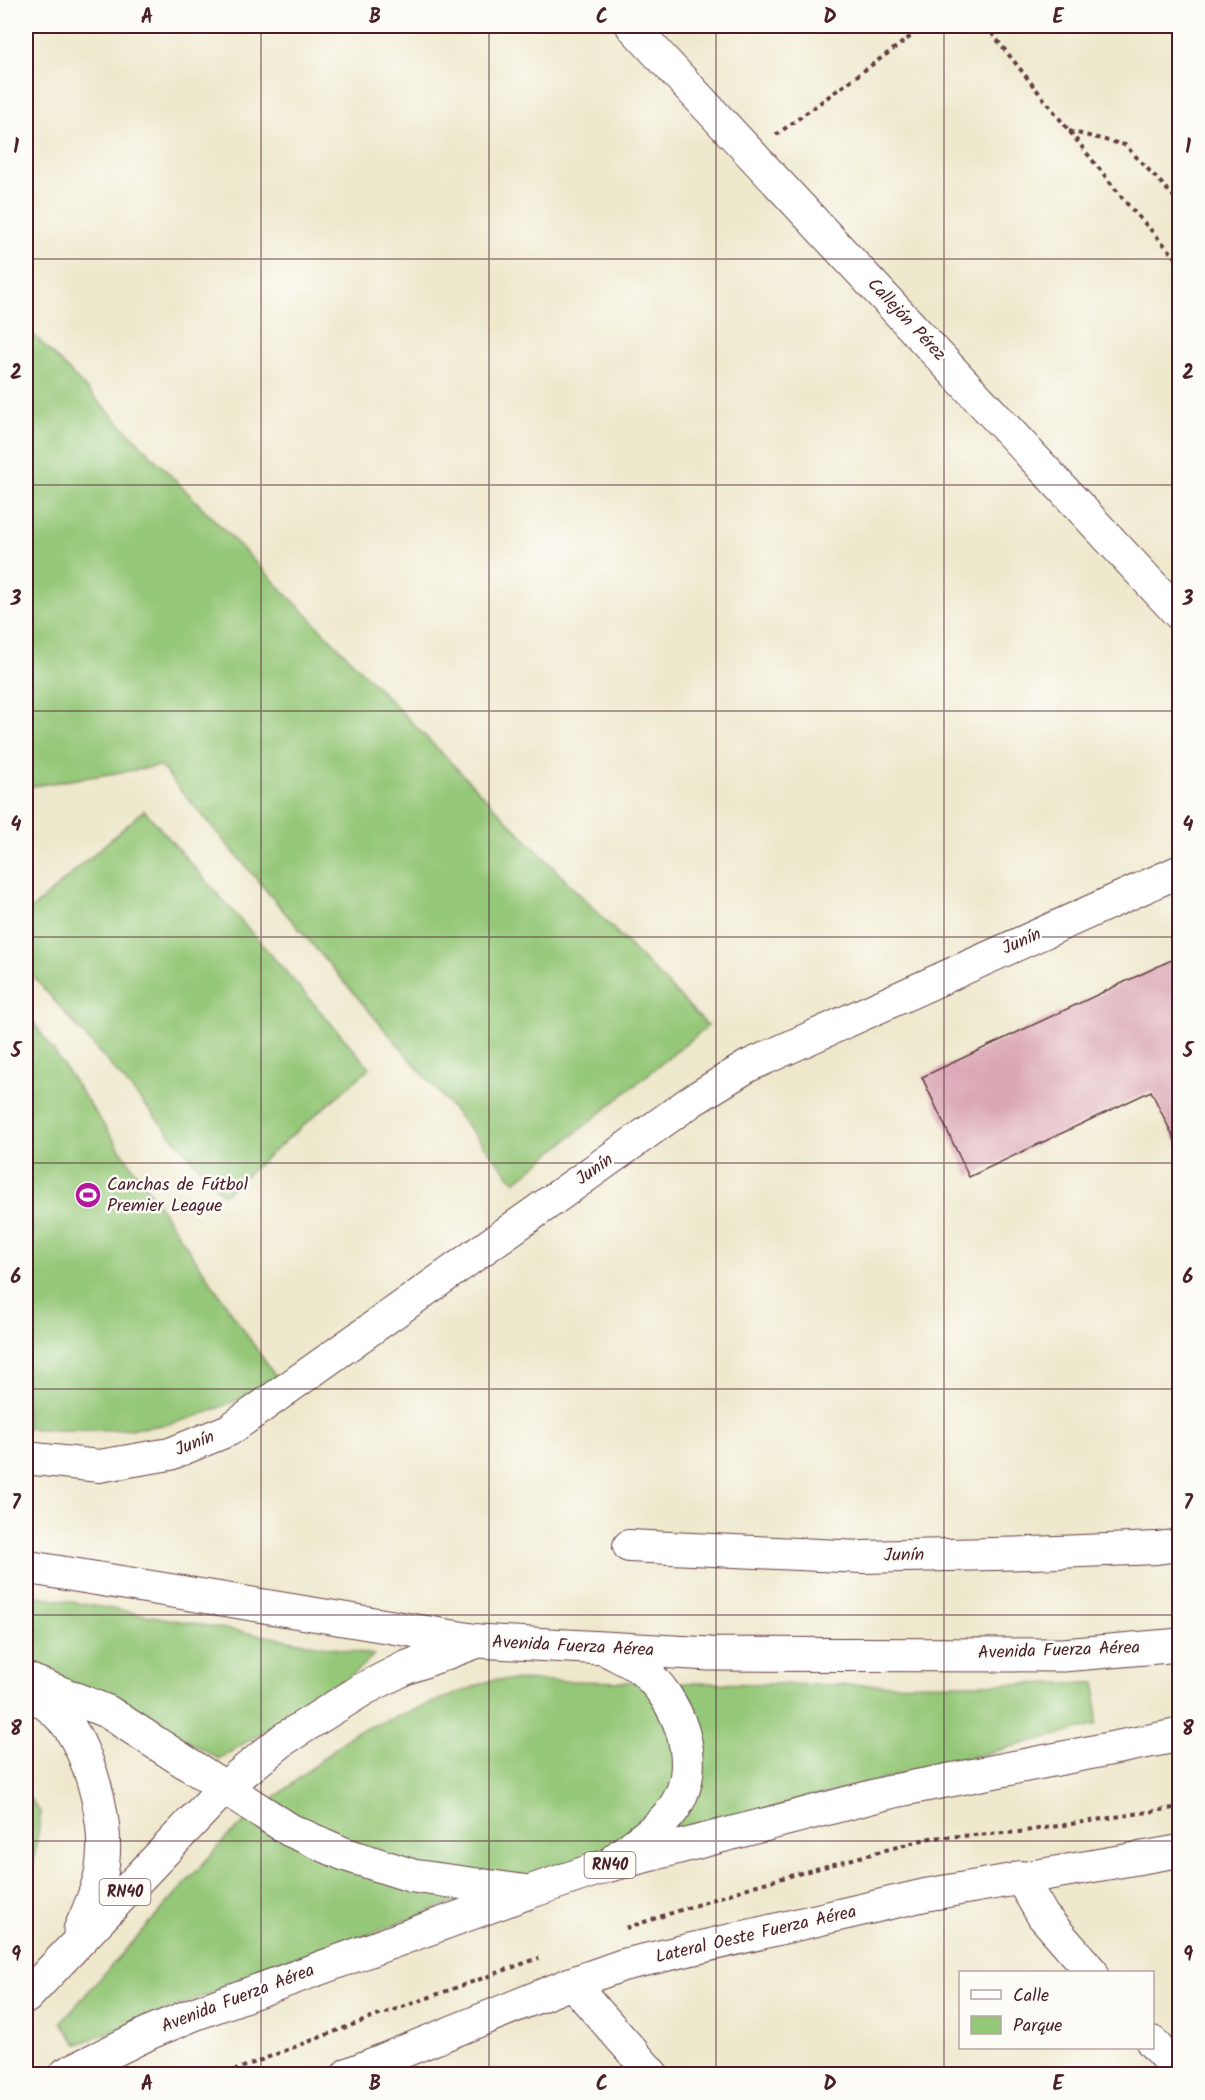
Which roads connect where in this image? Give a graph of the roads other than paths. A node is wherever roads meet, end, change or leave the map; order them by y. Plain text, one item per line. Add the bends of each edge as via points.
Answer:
1 (632, 26) edge
2 (1179, 615) edge
3 (1179, 871) edge
4 (26, 1458) edge
5 (1179, 1545) edge
6 (629, 1546) dead end
7 (26, 1567) edge
8 (477, 1641) junction
9 (1179, 1645) edge
10 (605, 1648) junction
11 (26, 1679) edge
12 (26, 1689) edge
13 (1179, 1735) edge
14 (225, 1787) junction
15 (1179, 1851) edge
16 (606, 1866) junction
17 (1020, 1877) junction
18 (529, 1892) junction
19 (71, 1950) junction
20 (1091, 1971) edge
21 (572, 1983) junction
22 (26, 1997) edge
23 (1154, 2044) edge
24 (1179, 2073) edge
25 (66, 2074) edge
26 (348, 2074) edge
27 (652, 2074) edge

1 - 2 street, Callejón Pérez
3 - 4 street, Junín via 748,1066 693,1100 229,1430 170,1454 99,1466
5 - 6 street, Junín via 862,1557
7 - 8 main road
8 - 10 main road, Avenida Fuerza Aérea / RN40
8 - 14 main road, Avenida Fuerza Aérea / RN40 via 405,1668 362,1690 284,1739
9 - 10 main road, Avenida Fuerza Aérea / RN40 via 1063,1655 710,1654
10 - 16 main road via 640,1668 664,1695 682,1728 688,1760 685,1783 675,1805 654,1829
11 - 14 main road via 108,1712
12 - 19 main road via 69,1726 85,1756 99,1801 101,1872 92,1906
13 - 16 main road, Avenida Fuerza Aérea / RN40 via 894,1791
14 - 18 main road via 290,1830 344,1854 414,1876
14 - 19 main road, Avenida Fuerza Aérea / RN40
15 - 17 street, Lateral Oeste Fuerza Aérea
16 - 18 main road, Avenida Fuerza Aérea / RN40
17 - 20 street via 1043,1916
17 - 21 street, Lateral Oeste Fuerza Aérea via 623,1965
18 - 25 main road, Avenida Fuerza Aérea / RN40 via 194,2014
19 - 22 main road, Avenida Fuerza Aérea / RN40
21 - 26 street, Lateral Oeste Fuerza Aérea
21 - 27 street
23 - 24 street

